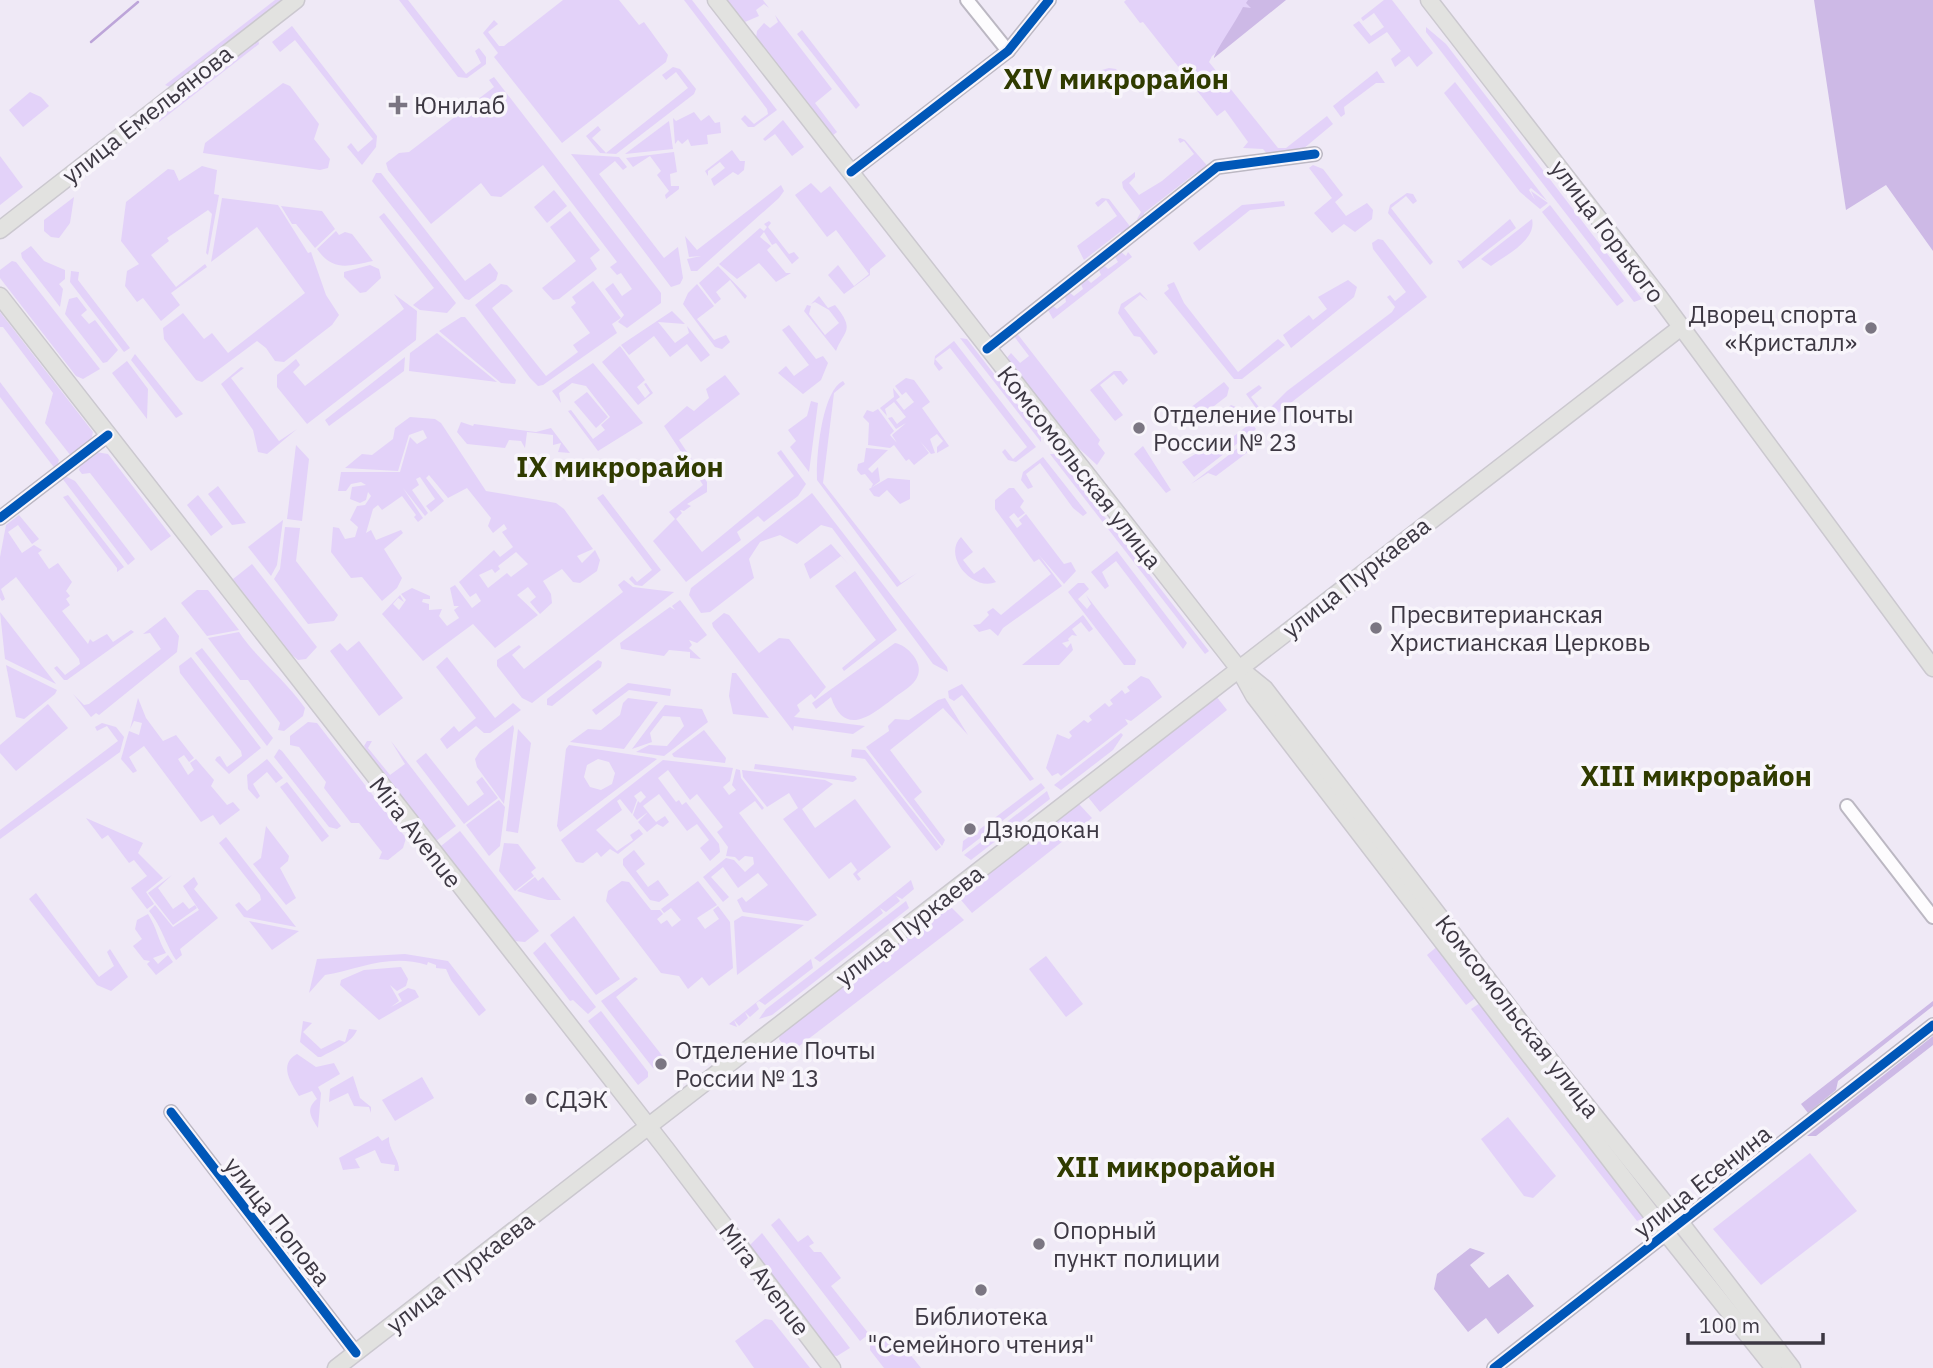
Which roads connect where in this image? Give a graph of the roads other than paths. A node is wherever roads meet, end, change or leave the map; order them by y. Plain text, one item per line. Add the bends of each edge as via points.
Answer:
1 (296, 0) edge
2 (716, 0) edge
3 (967, 0) edge
4 (1049, 0) edge
5 (1429, 0) edge
6 (1008, 51) junction
7 (1315, 154) dead end
8 (851, 172) junction
9 (0, 230) edge
10 (0, 296) edge
11 (1680, 328) junction
12 (988, 349) junction
13 (108, 435) junction
14 (0, 518) edge
15 (1933, 668) edge
16 (1239, 669) junction
17 (1847, 806) dead end
18 (1933, 917) edge
19 (1933, 1025) edge
20 (171, 1112) dead end
21 (648, 1127) junction
22 (1681, 1222) junction
23 (1666, 1233) junction
24 (356, 1353) junction
25 (336, 1368) edge
26 (832, 1368) edge
27 (1494, 1368) edge
28 (1774, 1368) edge
29 (1792, 1368) edge

1 - 9 main road, улица Емельянова
2 - 8 main road, Комсомольская улица
3 - 6 street
4 - 6 street
5 - 11 main road, улица Горького
6 - 8 street
7 - 12 street via 1217,167
8 - 12 main road, Комсомольская улица
10 - 13 main road, Mira Avenue
11 - 15 main road, улица Горького
11 - 16 main road, улица Пуркаева
12 - 16 main road, Комсомольская улица
13 - 14 street
13 - 21 main road, Mira Avenue
16 - 21 main road, улица Пуркаева
16 - 22 main road, Комсомольская улица via 1265,689 1541,1049
16 - 23 main road, Комсомольская улица via 1254,696
17 - 18 street
19 - 22 street, улица Есенина
20 - 24 street, улица Попова
21 - 24 main road, улица Пуркаева
21 - 26 main road, Mira Avenue
22 - 23 street, улица Есенина
22 - 29 main road, Комсомольская улица
23 - 27 street, улица Есенина
23 - 28 main road, Комсомольская улица
24 - 25 main road, улица Пуркаева

